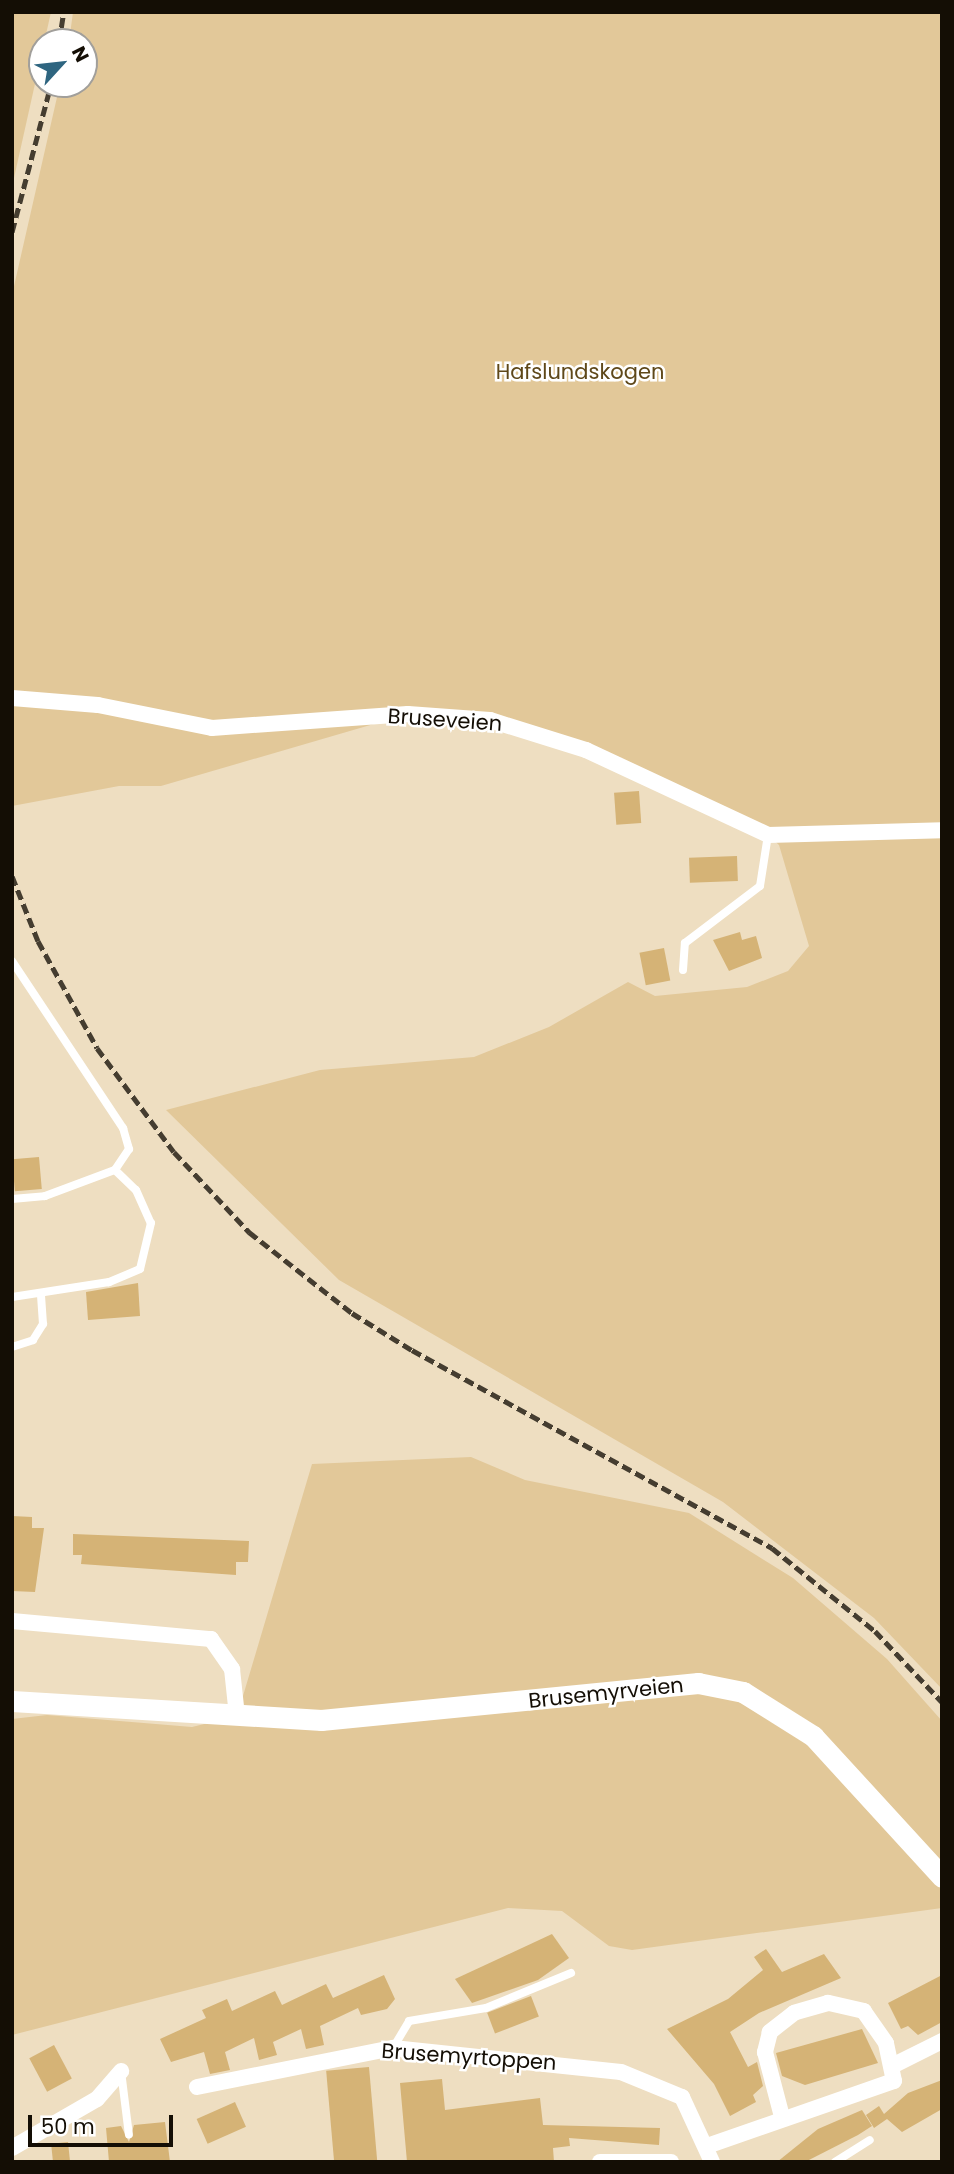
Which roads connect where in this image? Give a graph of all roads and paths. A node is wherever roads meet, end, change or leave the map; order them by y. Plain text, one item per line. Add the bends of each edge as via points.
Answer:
1 (12, 698) edge
2 (942, 830) edge
3 (768, 835) junction
4 (12, 961) edge
5 (684, 970) dead end
6 (115, 1170) junction
7 (12, 1199) edge
8 (41, 1293) junction
9 (12, 1297) edge
10 (12, 1347) edge
11 (12, 1621) edge
12 (12, 1701) edge
13 (237, 1716) junction
14 (942, 1877) edge
15 (571, 1973) dead end
16 (942, 2041) edge
17 (393, 2048) junction
18 (894, 2065) junction
19 (121, 2071) joint
20 (197, 2087) dead end
21 (782, 2117) junction
22 (129, 2135) dead end
23 (870, 2140) dead end
24 (12, 2148) edge
25 (710, 2154) edge
26 (600, 2162) edge
27 (671, 2162) edge
28 (835, 2162) edge

1 - 3 street, Bruseveien via 98,705 212,727 408,714 490,720 586,750
2 - 3 street, Bruseveien
3 - 5 lane via 760,886 741,906 685,943
4 - 6 lane via 122,1128 129,1149
6 - 7 lane via 45,1196
6 - 8 lane via 136,1190 151,1223 140,1269
8 - 9 lane
8 - 10 lane via 43,1324 33,1340
11 - 13 street via 211,1639 232,1669
12 - 13 street, Brusemyrveien
13 - 14 street, Brusemyrveien via 321,1720 639,1685 698,1683 743,1692 792,1720 849,1769
15 - 17 lane via 486,2008 409,2021
16 - 18 street
17 - 20 street, Brusemyrtoppen
17 - 25 street, Brusemyrtoppen via 640,2076 682,2096
18 - 21 street, Brusemyrtoppen via 894,2081 887,2085
18 - 21 street via 881,2030 852,2005 828,2003 794,2012 765,2044
19 - 22 lane
19 - 24 street via 97,2099
21 - 25 street, Brusemyrtoppen
23 - 28 lane
26 - 27 street

